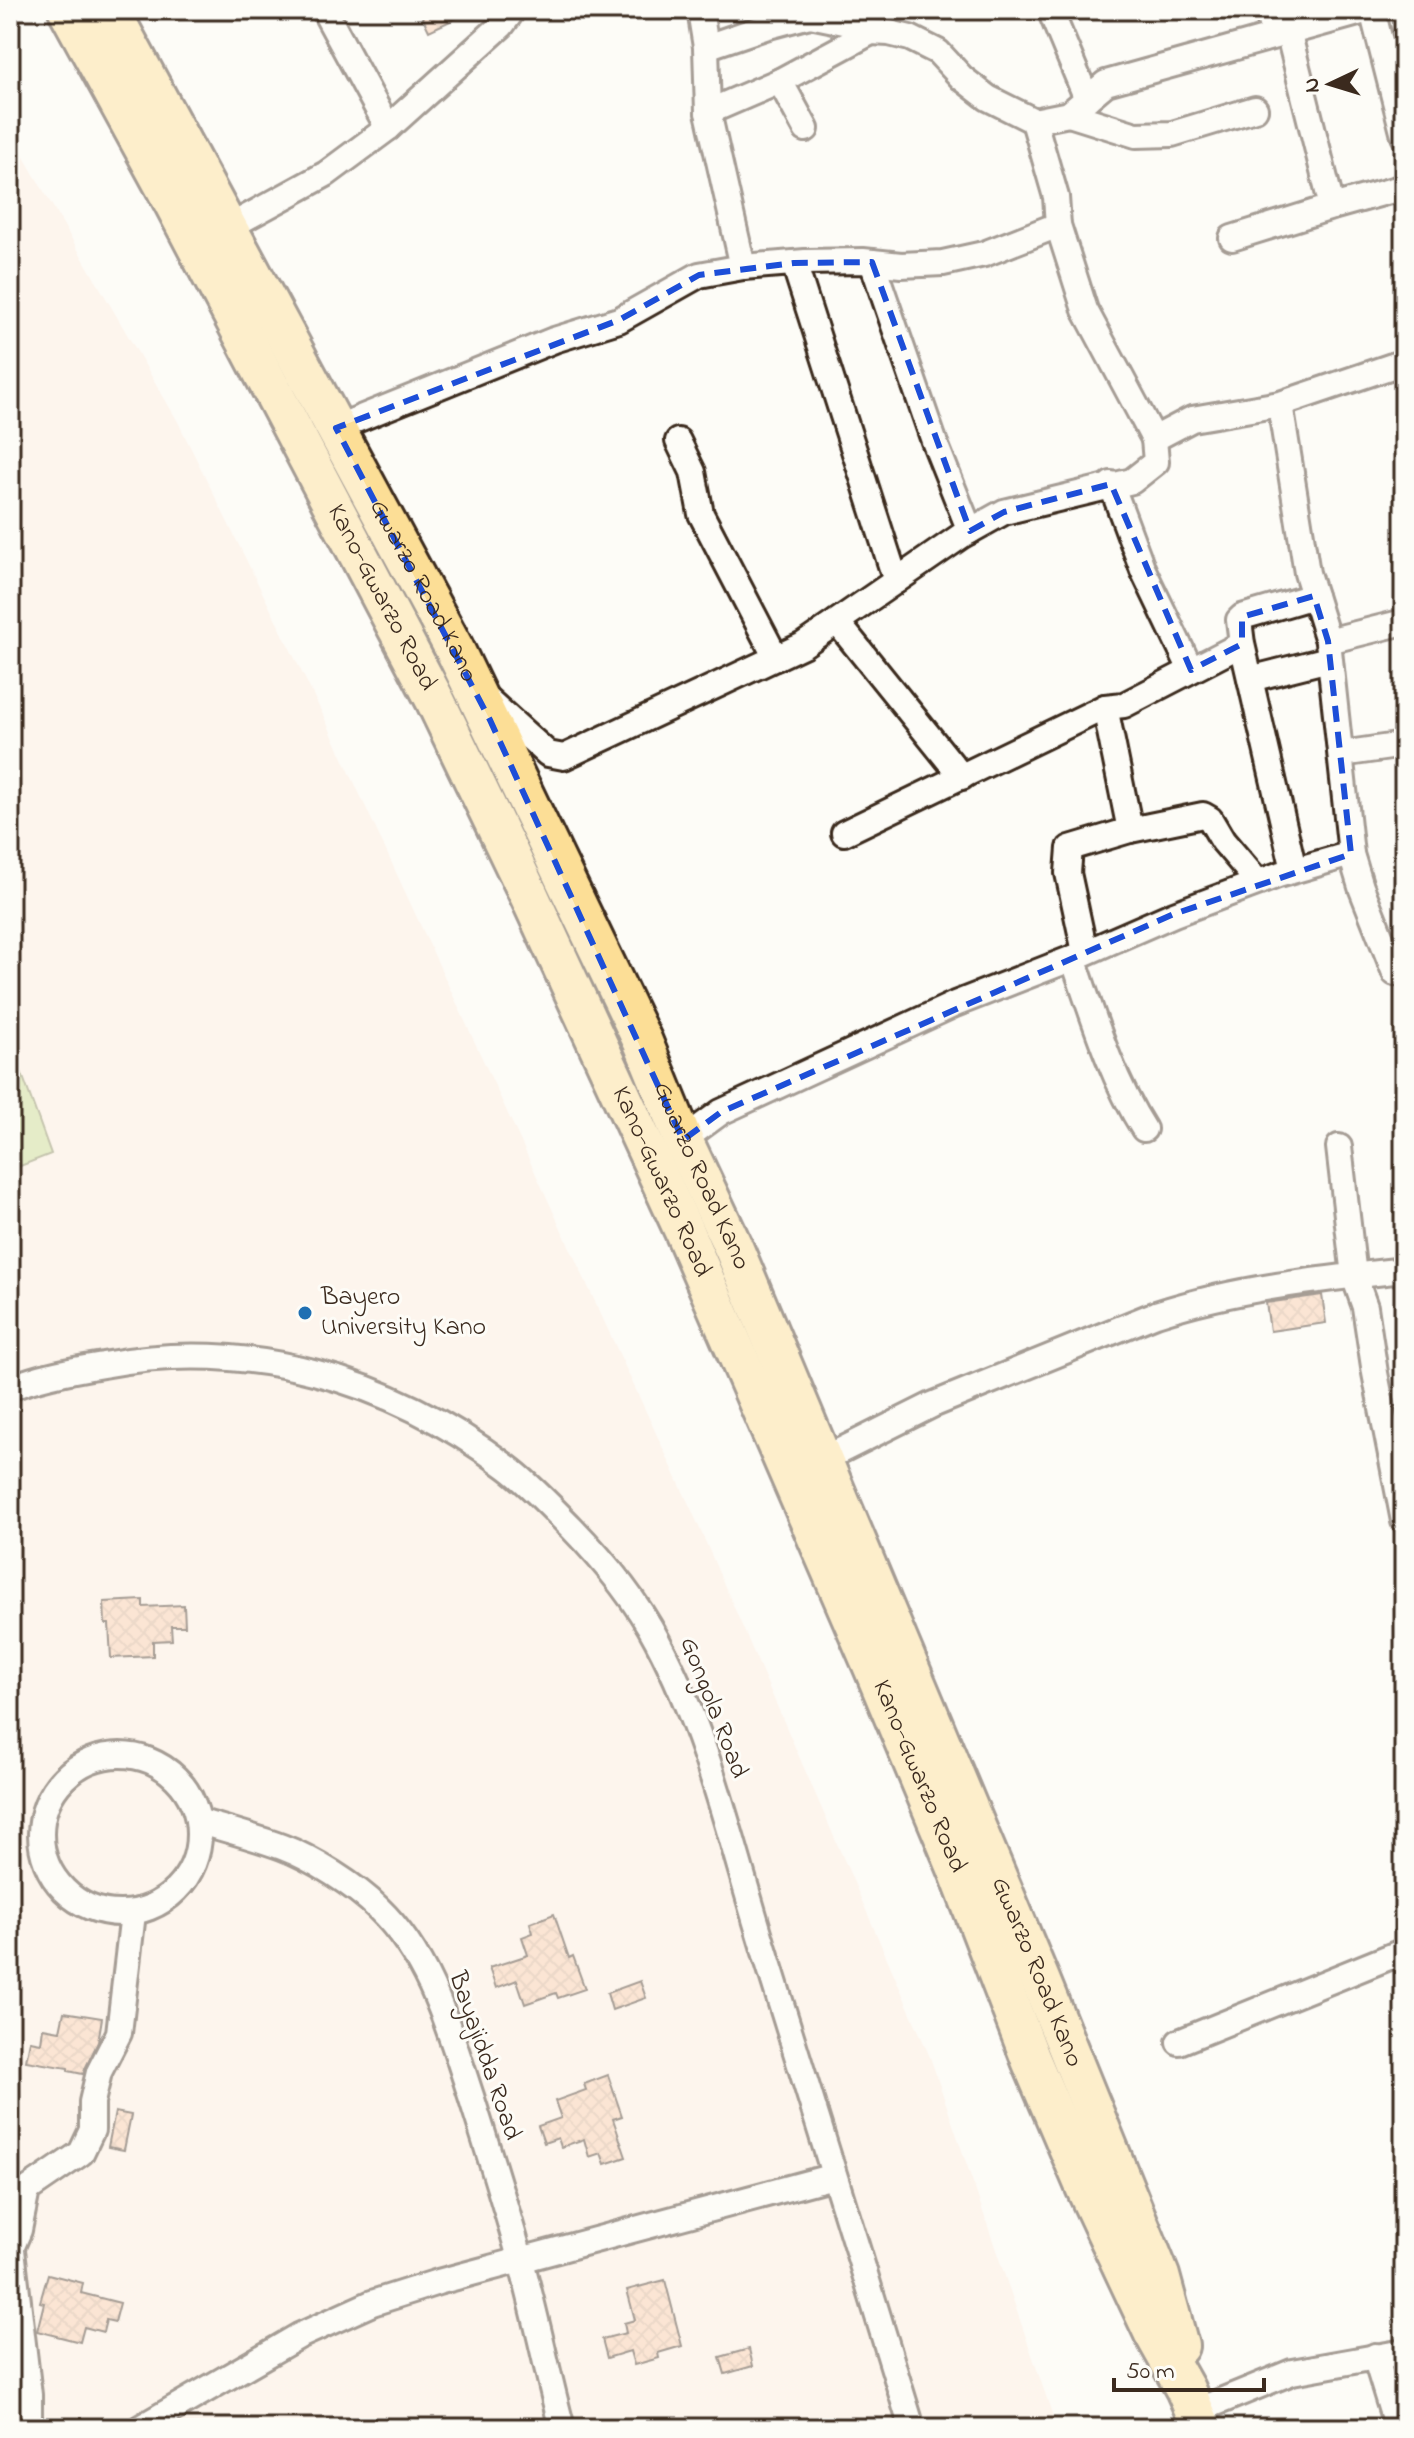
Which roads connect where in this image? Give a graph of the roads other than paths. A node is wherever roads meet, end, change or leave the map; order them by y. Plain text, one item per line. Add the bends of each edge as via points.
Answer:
1 (68, 10) edge
2 (110, 10) edge
3 (324, 10) edge
4 (513, 10) edge
5 (700, 10) edge
6 (1050, 10) edge
7 (1267, 10) edge
8 (1370, 10) edge
9 (1340, 14) edge
10 (871, 32) junction
11 (1281, 33) junction
12 (706, 47) junction
13 (780, 81) junction
14 (1078, 106) junction
15 (1255, 109) dead end
16 (708, 112) junction
17 (1034, 121) junction
18 (388, 128) junction
19 (806, 129) dead end
20 (1404, 136) edge
21 (1404, 187) edge
22 (1332, 207) junction
23 (1058, 225) junction
24 (229, 227) junction
25 (1232, 238) dead end
26 (872, 262) junction
27 (794, 263) junction
28 (743, 267) junction
29 (1404, 362) edge
30 (1280, 404) junction
31 (336, 428) junction
32 (1154, 439) junction
33 (678, 441) dead end
34 (1111, 484) junction
35 (970, 531) junction
36 (896, 581) junction
37 (1314, 596) junction
38 (837, 622) junction
39 (1404, 622) edge
40 (1242, 644) junction
41 (1328, 650) junction
42 (776, 658) junction
43 (1191, 670) junction
44 (1250, 679) junction
45 (473, 685) junction
46 (1105, 707) junction
47 (1404, 745) edge
48 (1341, 754) junction
49 (962, 777) junction
50 (1130, 830) junction
51 (844, 833) dead end
52 (1351, 854) junction
53 (1294, 870) junction
54 (1258, 882) junction
55 (1079, 955) junction
56 (1395, 973) dead end
57 (1144, 1129) dead end
58 (683, 1140) junction
59 (1339, 1147) dead end
60 (1404, 1270) edge
61 (1354, 1276) junction
62 (10, 1388) edge
63 (822, 1460) junction
64 (1404, 1521) edge
65 (201, 1822) junction
66 (133, 1913) junction
67 (1404, 1951) edge
68 (1179, 2042) dead end
69 (834, 2176) junction
70 (11, 2251) edge
71 (521, 2260) junction
72 (1404, 2352) edge
73 (1375, 2356) junction
74 (1194, 2409) edge
75 (27, 2425) edge
76 (140, 2428) edge
77 (562, 2428) edge
78 (912, 2428) edge
79 (1397, 2428) edge

1 - 74 main road, Kano-Gwarzo Road via 435,700 542,923 683,1229 873,1667 1086,2189
2 - 24 main road, Gwarzo Road Kano
3 - 18 street
4 - 18 street
5 - 12 street
6 - 14 street
7 - 11 street
8 - 9 street
8 - 20 street
9 - 11 street
10 - 12 street via 810,15
10 - 13 street
10 - 17 street via 910,38 938,52 988,98
11 - 14 street via 1106,83
11 - 22 street
12 - 16 street
13 - 16 street
13 - 19 street
14 - 15 street via 1136,135 1172,134
14 - 17 street
16 - 28 street
17 - 23 street via 1056,197
18 - 24 street via 326,174
21 - 22 street
22 - 25 street
23 - 26 street via 984,254 943,263
23 - 32 street via 1085,310
24 - 31 main road, Gwarzo Road Kano
26 - 27 street
26 - 35 street
27 - 28 street
27 - 36 street
28 - 31 street via 699,275 619,320 554,340
29 - 30 street
30 - 32 street via 1192,419
30 - 37 street
31 - 45 main road, Gwarzo Road Kano
32 - 34 street via 1156,462 1132,481
33 - 42 street via 693,472 701,514
34 - 35 street via 1004,512
34 - 43 street via 1143,570
35 - 36 street
36 - 38 street
37 - 40 street via 1242,617
37 - 41 street
38 - 42 street
38 - 49 street
39 - 41 street
40 - 43 street
40 - 44 street
41 - 44 street
41 - 48 street
42 - 45 street via 564,757 548,754
43 - 46 street via 1124,705
44 - 53 street
45 - 58 main road, Gwarzo Road Kano via 643,1042
46 - 49 street
46 - 50 street
47 - 48 street
48 - 52 street
49 - 51 street
50 - 54 street via 1203,815
50 - 55 street via 1070,848 1068,873
52 - 53 street
52 - 56 street
53 - 54 street
54 - 55 street
55 - 57 street via 1099,1034
55 - 58 street via 955,1004 721,1112
58 - 63 main road, Gwarzo Road Kano
59 - 61 street
60 - 61 street
61 - 63 street via 1259,1288 1144,1318 932,1405
61 - 64 street via 1365,1307
62 - 69 street, Gongola Road via 141,1358 268,1360 391,1397 509,1468 548,1504 629,1594 679,1686
63 - 74 main road, Gwarzo Road Kano via 1160,2276
65 - 66 street via 191,1870 177,1891 156,1906
65 - 66 street via 190,1796 151,1760 125,1754 98,1757 74,1768 55,1787 40,1838 46,1864 60,1887 81,1904 106,1913
65 - 71 street, Bayajidda Road via 284,1847 318,1866 378,1907 404,1937 441,2007
66 - 70 street via 119,2033 99,2072 92,2130 81,2153 27,2190
67 - 68 street
69 - 71 street
69 - 78 street, Gongola Road
70 - 75 street via 29,2395
71 - 76 street via 361,2308 299,2336
71 - 77 street, Bayajidda Road
72 - 73 street
73 - 74 street via 1292,2372
73 - 79 street

